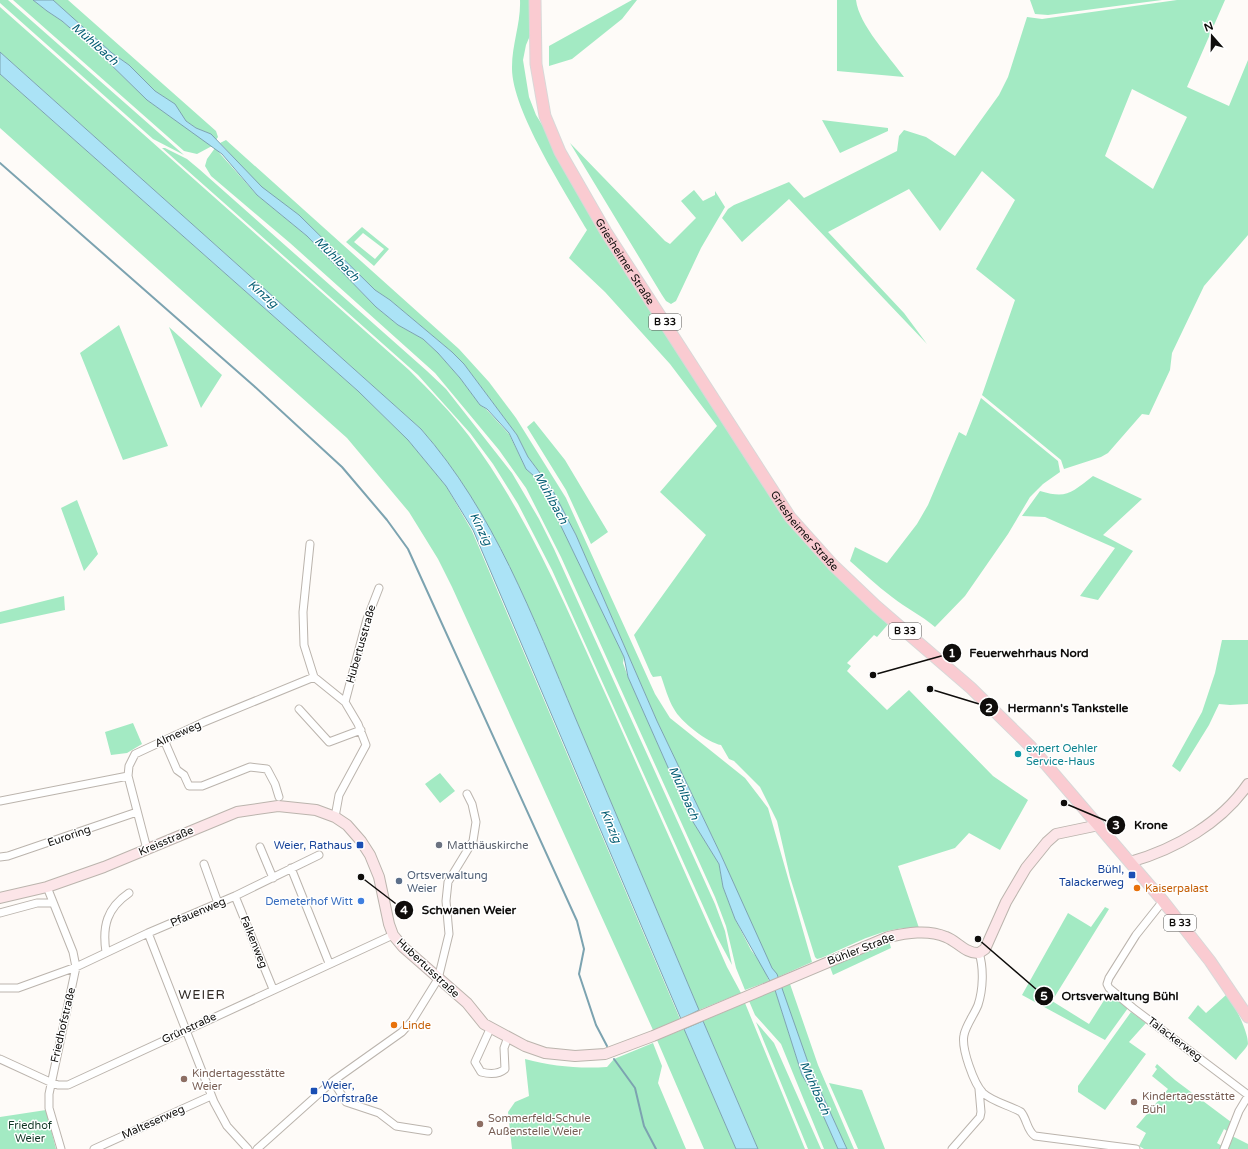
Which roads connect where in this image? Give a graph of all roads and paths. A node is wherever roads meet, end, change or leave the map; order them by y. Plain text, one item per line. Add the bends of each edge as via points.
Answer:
1 (535, 0) edge
2 (310, 544) dead end
3 (379, 588) dead end
4 (314, 677) junction
5 (345, 702) junction
6 (299, 709) dead end
7 (361, 730) junction
8 (164, 740) junction
9 (128, 776) junction
10 (1248, 784) edge
11 (467, 794) dead end
12 (279, 798) dead end
13 (0, 800) edge
14 (137, 812) junction
15 (335, 817) junction
16 (1099, 825) junction
17 (260, 847) dead end
18 (147, 849) junction
19 (319, 855) dead end
20 (0, 857) edge
21 (1130, 862) junction
22 (204, 864) dead end
23 (291, 868) junction
24 (273, 878) junction
25 (47, 887) junction
26 (130, 893) dead end
27 (235, 896) junction
28 (0, 898) edge
29 (1163, 901) junction
30 (53, 903) junction
31 (218, 903) junction
32 (0, 913) edge
33 (148, 933) junction
34 (393, 935) junction
35 (106, 952) junction
36 (979, 953) junction
37 (329, 963) junction
38 (76, 967) junction
39 (438, 979) junction
40 (0, 988) edge
41 (273, 989) junction
42 (745, 998) joint
43 (1248, 1017) edge
44 (490, 1028) junction
45 (186, 1029) junction
46 (508, 1037) junction
47 (0, 1059) edge
48 (333, 1081) junction
49 (50, 1082) junction
50 (979, 1089) junction
51 (211, 1096) junction
52 (1248, 1096) edge
53 (428, 1131) dead end
54 (61, 1149) edge
55 (94, 1149) edge
56 (248, 1149) edge
57 (257, 1149) edge
58 (952, 1149) edge
59 (1136, 1149) edge
60 (1224, 1149) edge

1 - 16 main road, Griesheimer Straße / B 33 via 536,64 545,116 560,152 606,232 790,517 833,565 876,606 1007,722
2 - 4 street via 303,612 304,645
3 - 5 street, Hubertusstraße via 367,619
4 - 5 street, Hubertusstraße
4 - 8 street, Almeweg
5 - 7 street, Hubertusstraße
6 - 7 street via 329,742
7 - 15 street, Hubertusstraße via 366,745 339,795
8 - 9 street, Almeweg via 135,754 129,766
8 - 12 street via 177,770 184,774 189,786 202,786 250,767 267,769
9 - 13 street
9 - 14 street
10 - 21 street via 1238,798 1214,820 1176,844
11 - 39 street via 476,822 473,841 448,882 446,901 449,934
14 - 18 street
14 - 20 street, Euroring
15 - 18 street, Kreisstraße via 316,810 278,806 237,812
15 - 34 street, Hubertusstraße via 353,831 370,856 379,876
16 - 21 main road, B 33
16 - 36 street via 1056,834 1047,842 1026,868 1010,895 985,949
17 - 24 street
18 - 25 street, Kreisstraße
19 - 23 street, Pfauenweg
21 - 29 main road, B 33
22 - 31 street
23 - 24 street, Pfauenweg
23 - 37 street
24 - 27 street, Pfauenweg
25 - 28 street, Kreisstraße
25 - 30 street, Friedhofstraße
26 - 35 street via 117,901 108,917 104,936
27 - 31 street, Pfauenweg
27 - 41 street, Falkenweg
29 - 43 main road, B 33 via 1210,961
29 - 52 street, Talackerweg via 1136,936 1108,978 1107,984
30 - 32 street via 37,903
30 - 38 street, Friedhofstraße
31 - 33 street, Pfauenweg
33 - 35 street, Pfauenweg
33 - 45 street
34 - 37 street, Grünstraße
34 - 39 street, Hubertusstraße
35 - 38 street, Pfauenweg
36 - 42 street, Bühler Straße via 968,951 938,934 904,933 870,944
36 - 50 street via 981,990 978,1005 963,1036 968,1064
37 - 41 street, Grünstraße
38 - 40 street, Pfauenweg via 18,988
38 - 49 street, Friedhofstraße
39 - 44 street, Hubertusstraße via 467,1003
39 - 48 street via 412,1021 402,1032
41 - 45 street, Grünstraße
42 - 46 street, Hubertusstraße via 605,1054 575,1056 545,1053
44 - 46 street, Hubertusstraße
44 - 46 street via 475,1062 480,1072 497,1073 505,1069 504,1048
45 - 49 street, Grünstraße via 68,1084 58,1085
45 - 51 street
47 - 49 street
48 - 53 street via 346,1102 379,1113 396,1126
48 - 57 street
49 - 54 street, Friedhofstraße via 49,1108
50 - 58 street via 980,1117
50 - 59 street via 1021,1112 1035,1136
51 - 55 street, Malteserweg
51 - 56 street via 227,1126
52 - 60 street via 1239,1111

